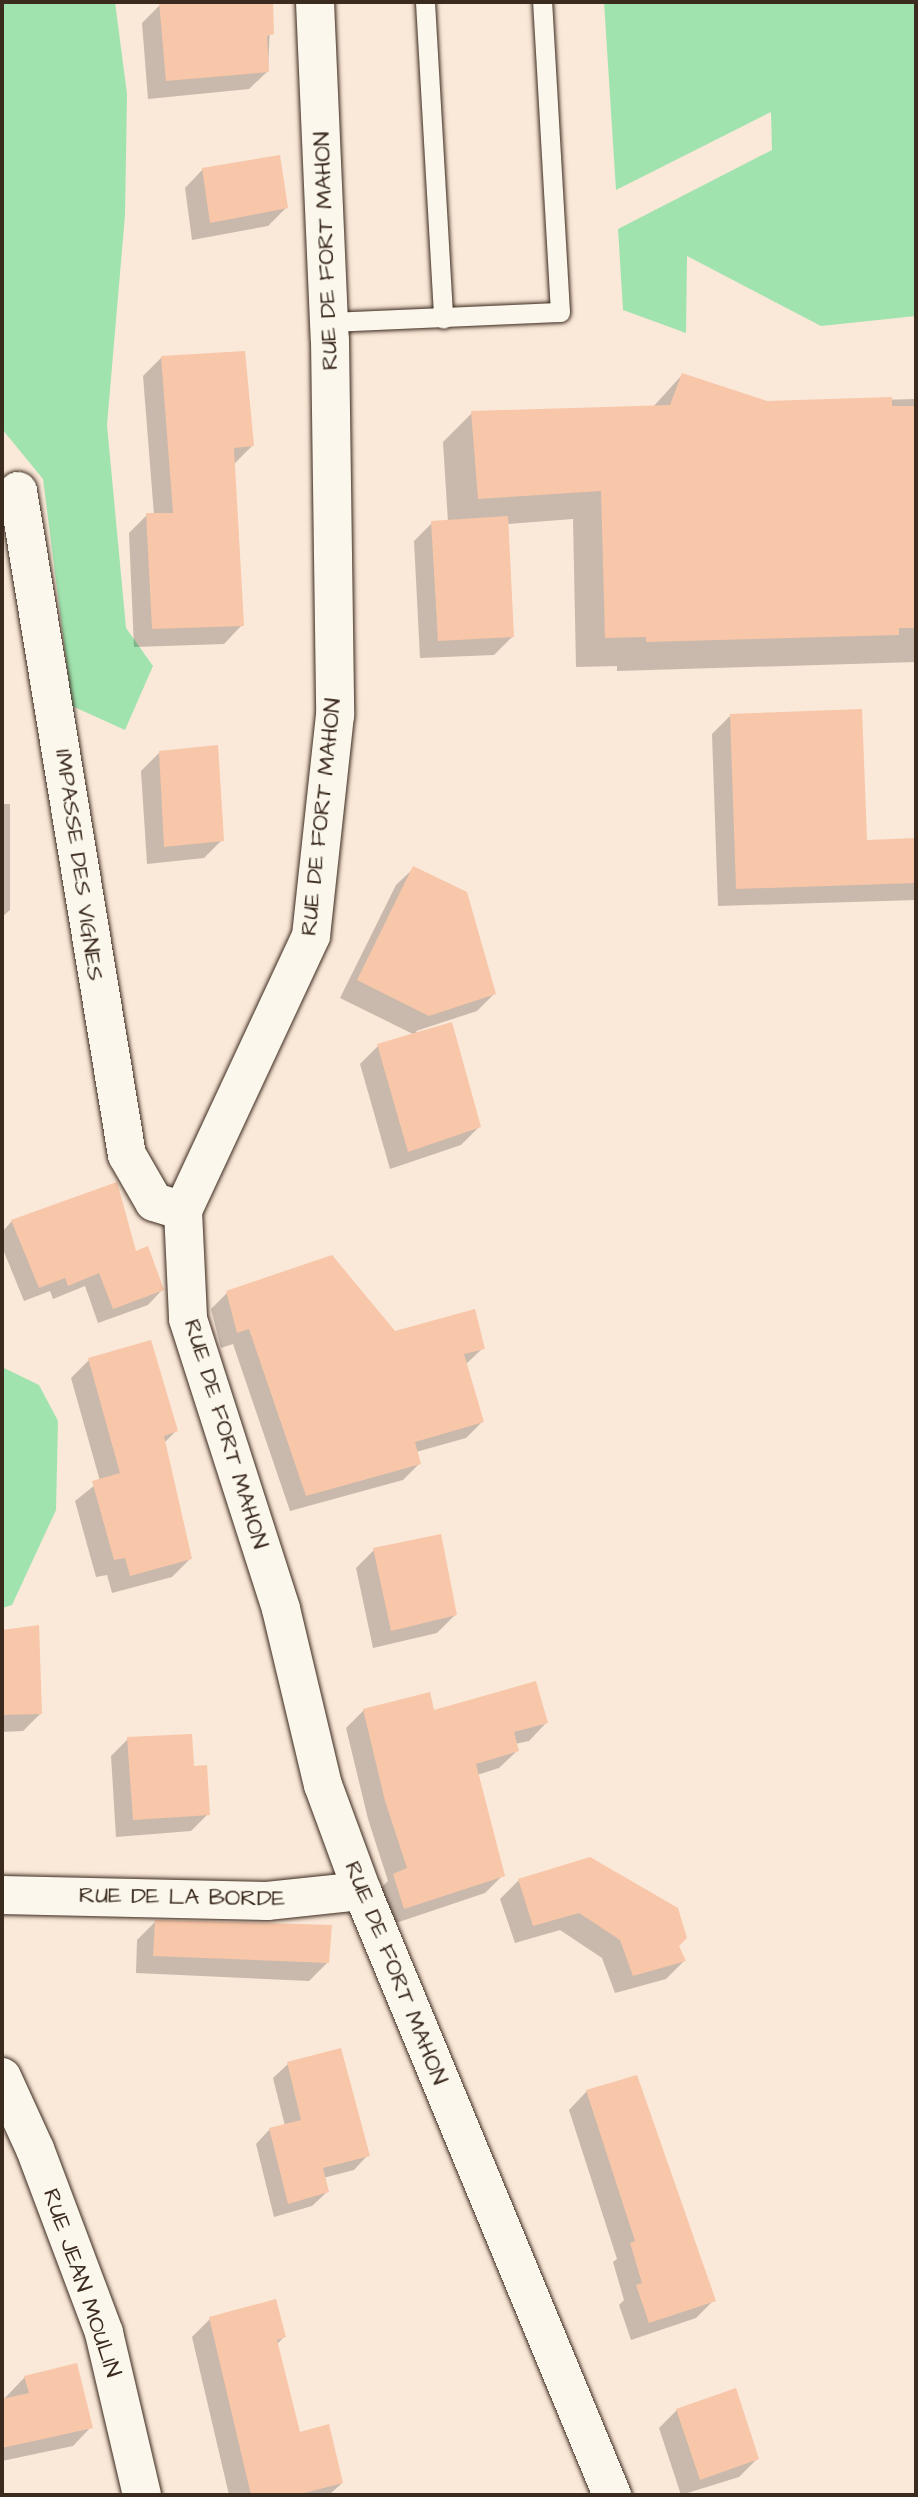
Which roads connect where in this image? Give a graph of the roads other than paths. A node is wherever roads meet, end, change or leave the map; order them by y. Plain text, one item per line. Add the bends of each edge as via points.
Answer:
1 (315, 2) edge
2 (425, 2) edge
3 (542, 2) edge
4 (443, 318) junction
5 (328, 321) junction
6 (18, 491) dead end
7 (183, 1211) junction
8 (362, 1891) junction
9 (2, 1895) edge
10 (2, 2077) edge
11 (142, 2495) edge
12 (612, 2495) edge

1 - 5 street, RUE DE FORT MAHON
2 - 4 lane
3 - 4 lane via 560,312
4 - 5 lane
5 - 7 street, RUE DE FORT MAHON via 335,715 312,936
6 - 7 street, IMPASSE DES VIGNES via 127,1154 154,1202
7 - 8 street, RUE DE FORT MAHON via 188,1319 281,1609 323,1785
8 - 9 street, RUE DE LA BORDE via 267,1900
8 - 12 street, RUE DE FORT MAHON
10 - 11 street, RUE JEAN MOULIN via 104,2333

